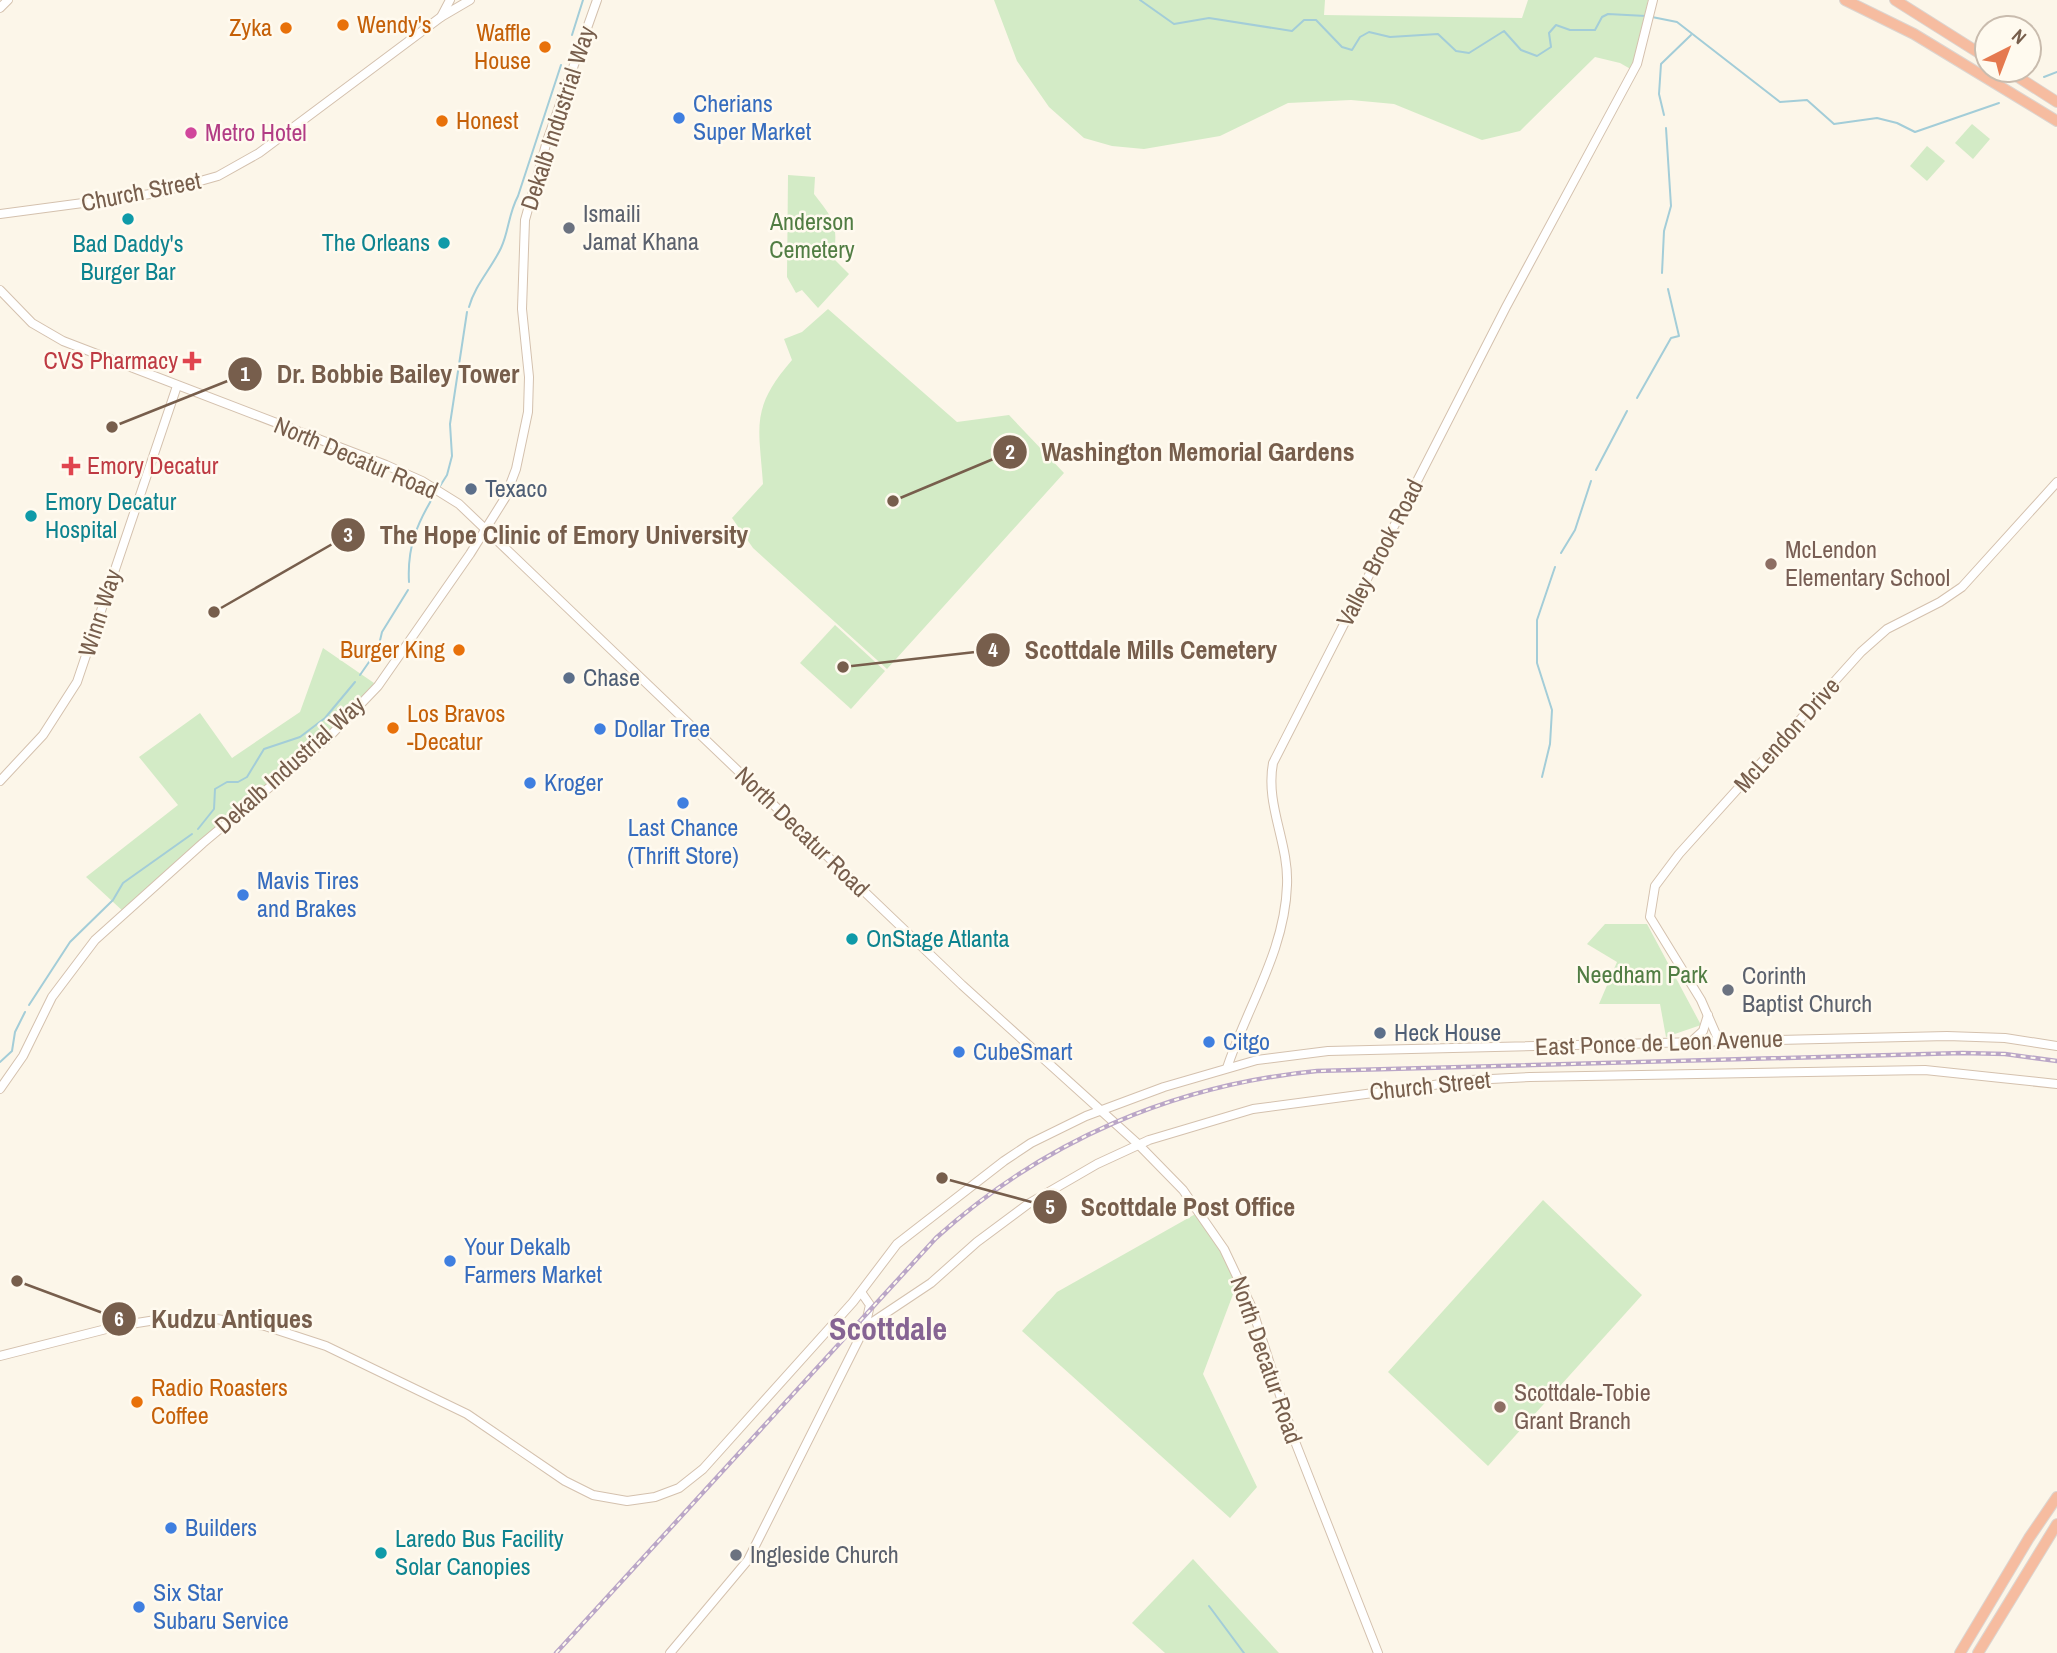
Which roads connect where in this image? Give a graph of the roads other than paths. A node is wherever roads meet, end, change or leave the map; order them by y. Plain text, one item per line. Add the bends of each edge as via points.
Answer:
1 (8, 0) edge
2 (450, 0) edge
3 (470, 0) edge
4 (597, 0) edge
5 (1653, 0) edge
6 (1845, 0) edge
7 (1895, 0) edge
8 (0, 8) edge
9 (441, 17) junction
10 (1973, 49) edge
11 (2029, 84) edge
12 (2057, 102) edge
13 (2057, 121) edge
14 (0, 214) edge
15 (0, 290) edge
16 (177, 386) junction
17 (2057, 482) edge
18 (486, 530) junction
19 (0, 781) edge
20 (1708, 1015) junction
21 (1719, 1041) junction
22 (1691, 1042) junction
23 (2057, 1046) edge
24 (1227, 1068) junction
25 (2057, 1084) edge
26 (0, 1088) edge
27 (1101, 1110) junction
28 (1138, 1144) junction
29 (861, 1292) junction
30 (865, 1327) junction
31 (0, 1356) edge
32 (2057, 1497) edge
33 (2057, 1524) edge
34 (670, 1653) edge
35 (1378, 1653) edge
36 (1961, 1653) edge
37 (1978, 1653) edge

1 - 8 main road
2 - 9 main road, Church Street
3 - 9 main road, Church Street
4 - 18 main road, Dekalb Industrial Way via 547,141 525,220 522,309 528,412 516,469
5 - 24 main road, Valley Brook Road via 1637,64 1512,296 1273,763 1271,791 1287,864 1283,919 1271,962
6 - 13 highway via 1914,34
7 - 10 highway
9 - 14 main road, Church Street via 259,153 218,176 158,193
11 - 12 highway
15 - 16 main road, North Decatur Road via 33,323 57,338
16 - 18 main road, North Decatur Road via 422,481 458,504
16 - 19 main road, Winn Way via 77,681 43,735
17 - 20 main road, McLendon Drive via 1962,587 1887,629 1861,652 1659,880 1650,917
18 - 26 main road, Dekalb Industrial Way via 379,686 129,907 78,960
18 - 27 main road, North Decatur Road via 962,985
20 - 21 main road, McLendon Drive
20 - 22 main road via 1703,1031
21 - 22 main road, East Ponce de Leon Avenue
21 - 23 main road, East Ponce de Leon Avenue via 1947,1036
22 - 24 main road, East Ponce de Leon Avenue via 1320,1052
24 - 27 main road, East Ponce de Leon Avenue
25 - 28 main road, Church Street via 1925,1070 1495,1079 1253,1109
27 - 28 main road, North Decatur Road
27 - 29 main road, East Ponce de Leon Avenue via 1031,1143 947,1202 897,1244
28 - 30 main road, Church Street via 1028,1204 931,1283
28 - 35 main road, North Decatur Road via 1193,1203 1236,1273 1252,1308 1294,1439
29 - 30 main road via 870,1305
29 - 31 main road, East Ponce de Leon Avenue via 703,1469 669,1493 627,1501 584,1491 467,1414 326,1346 265,1326 216,1319 162,1319
30 - 34 main road via 748,1560
32 - 36 highway
33 - 37 highway

